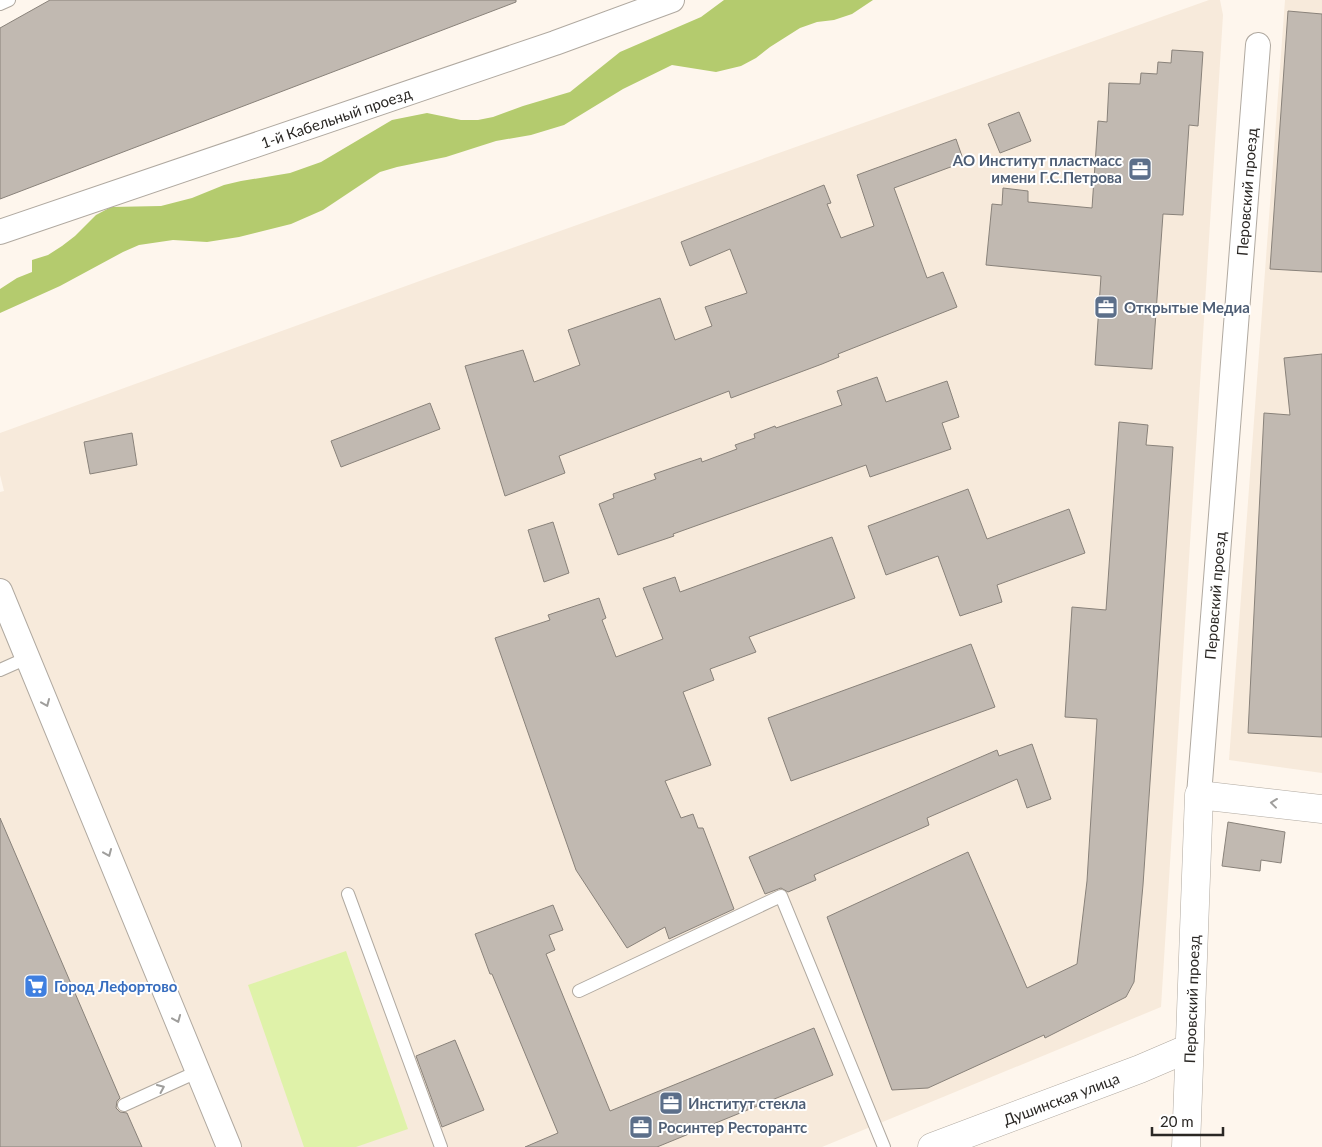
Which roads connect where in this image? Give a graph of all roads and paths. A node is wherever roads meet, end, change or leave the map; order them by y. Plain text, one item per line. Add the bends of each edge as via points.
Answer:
1 (9, 0) edge
2 (672, 0) edge
3 (0, 4) edge
4 (1258, 45) dead end
5 (0, 232) edge
6 (0, 591) edge
7 (27, 658) junction
8 (0, 670) edge
9 (1199, 795) junction
10 (1322, 809) edge
11 (348, 894) dead end
12 (579, 991) dead end
13 (1189, 1048) junction
14 (199, 1071) junction
15 (124, 1105) dead end
16 (229, 1147) edge
17 (441, 1147) edge
18 (884, 1147) edge
19 (932, 1147) edge
20 (1186, 1147) edge

1 - 3 lane
2 - 5 street, 1-й Кабельный проезд
4 - 9 street, Перовский проезд
6 - 7 street
7 - 8 lane
7 -> 14 street
10 -> 9 street
9 - 13 street, Перовский проезд
11 - 17 lane
12 - 18 lane via 781,896
13 - 19 street, Душинская улица
13 - 20 street, Перовский проезд
15 -> 14 lane
14 - 16 street

